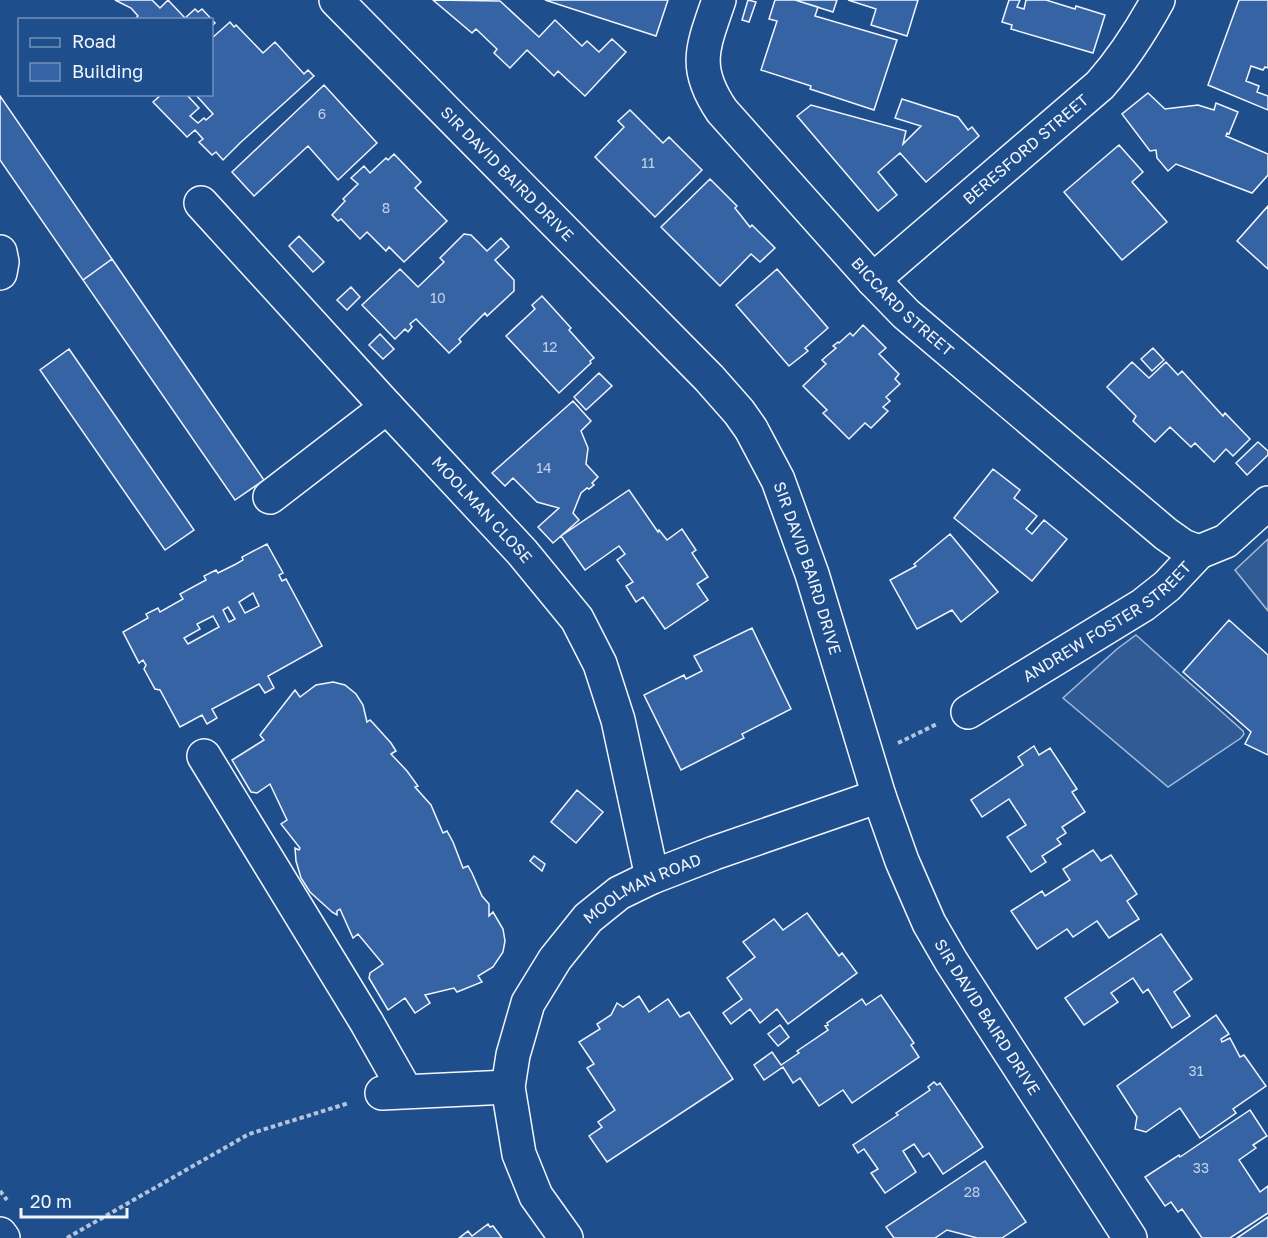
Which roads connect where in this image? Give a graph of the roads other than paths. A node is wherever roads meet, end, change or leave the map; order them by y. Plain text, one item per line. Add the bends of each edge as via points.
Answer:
1 (336, 0) edge
2 (719, 0) edge
3 (1158, 0) edge
4 (201, 203) dead end
5 (0, 252) edge
6 (0, 273) edge
7 (873, 280) junction
8 (387, 407) junction
9 (270, 496) dead end
10 (1268, 503) edge
11 (1199, 552) junction
12 (968, 712) dead end
13 (204, 756) dead end
14 (879, 796) junction
15 (652, 877) junction
16 (508, 1087) junction
17 (0, 1234) edge
18 (3, 1238) edge
19 (566, 1238) edge
20 (1130, 1238) edge

1 - 14 street, SIR DAVID BAIRD DRIVE via 709,378 751,429 796,525
2 - 7 street, BICCARD STREET via 704,43 702,63 712,96
3 - 7 street, BERESFORD STREET via 1100,85
4 - 8 street, MOOLMAN CLOSE
5 - 6 street
7 - 11 street, BICCARD STREET via 906,314 1166,534
8 - 9 street
8 - 15 street, MOOLMAN CLOSE via 522,552 577,619 600,664 618,720
10 - 11 street, ANDREW FOSTER STREET via 1226,542
11 - 12 street, ANDREW FOSTER STREET via 1143,605
13 - 16 street via 367,1023 393,1091
14 - 15 street, MOOLMAN ROAD
14 - 20 street, SIR DAVID BAIRD DRIVE via 915,893 939,941
15 - 16 street, MOOLMAN ROAD via 619,893 588,918 555,959 528,1003
16 - 19 street, MOOLMAN ROAD via 519,1154 536,1196
17 - 18 street

